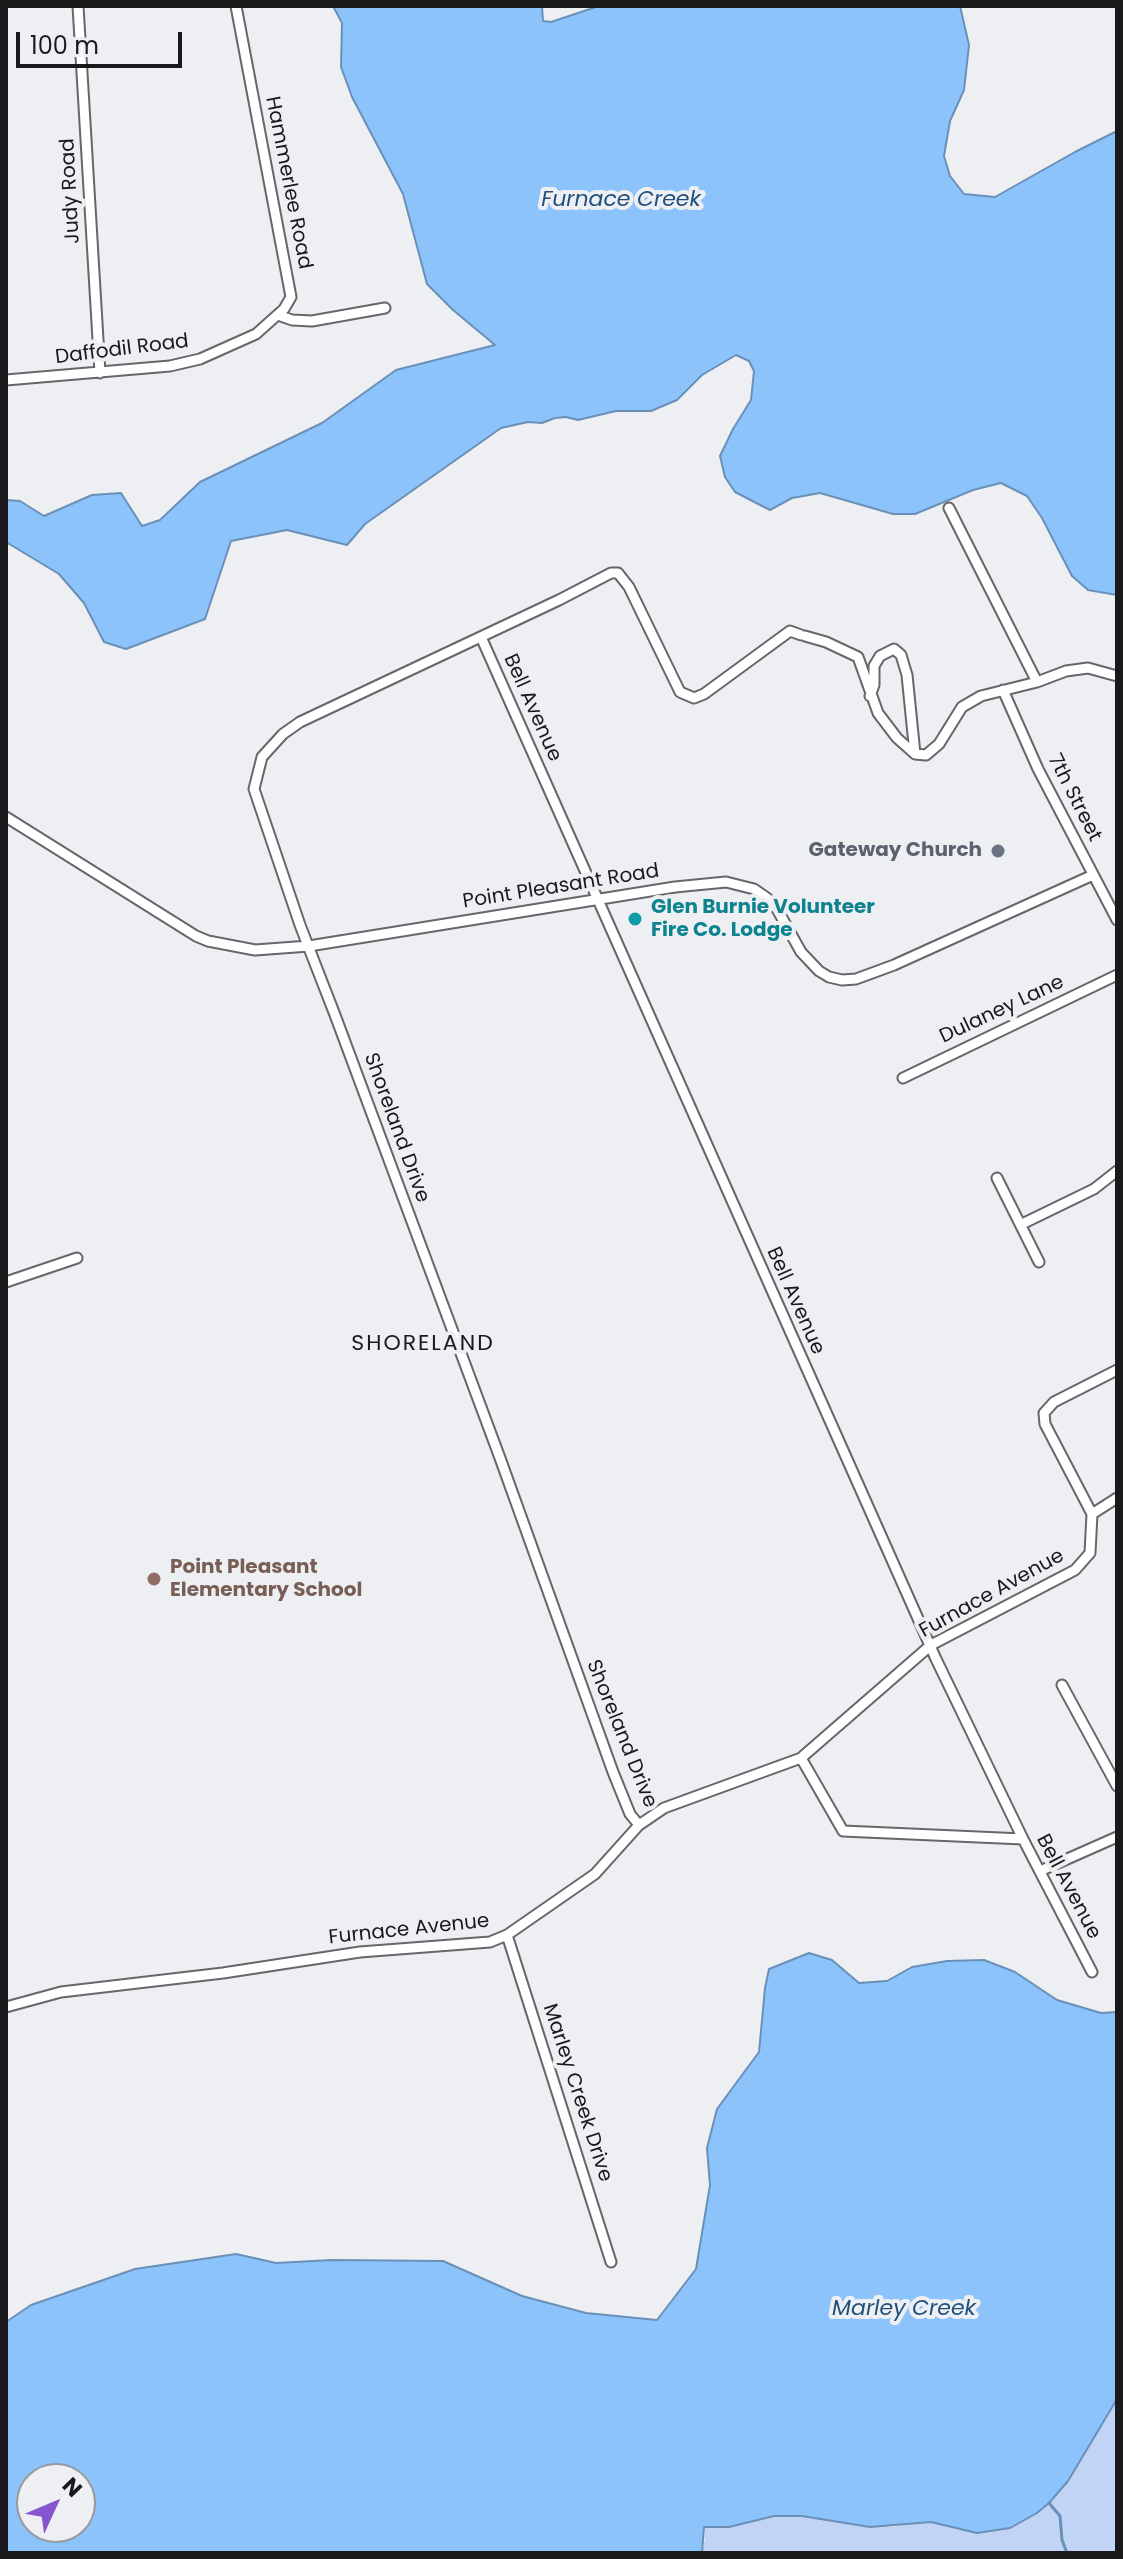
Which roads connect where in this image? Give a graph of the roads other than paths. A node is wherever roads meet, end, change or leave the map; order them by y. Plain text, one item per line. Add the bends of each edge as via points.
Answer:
1 (78, 6) edge
2 (236, 6) edge
3 (385, 308) dead end
4 (278, 315) junction
5 (100, 373) junction
6 (6, 380) edge
7 (949, 508) dead end
8 (481, 637) junction
9 (1117, 676) edge
10 (1037, 682) junction
11 (1003, 690) junction
12 (870, 696) junction
13 (915, 754) junction
14 (6, 817) edge
15 (1093, 875) junction
16 (599, 899) junction
17 (1117, 920) edge
18 (309, 946) junction
19 (1117, 975) edge
20 (903, 1078) dead end
21 (1117, 1171) edge
22 (997, 1178) dead end
23 (1022, 1224) junction
24 (77, 1258) dead end
25 (1039, 1262) dead end
26 (6, 1282) edge
27 (1117, 1370) edge
28 (1117, 1498) edge
29 (1092, 1514) junction
30 (931, 1645) junction
31 (1062, 1685) dead end
32 (801, 1758) junction
33 (1117, 1786) edge
34 (639, 1825) junction
35 (1117, 1837) edge
36 (1023, 1839) junction
37 (1040, 1871) junction
38 (507, 1935) junction
39 (1092, 1972) dead end
40 (6, 2007) edge
41 (611, 2262) dead end

1 - 5 street, Judy Road
2 - 4 street, Hammerlee Road via 291,297
3 - 4 street via 312,321
4 - 5 street, Daffodil Road via 256,334 200,359
5 - 6 street, Daffodil Road
7 - 10 street
8 - 12 street, Shoreland Drive via 618,573 680,692 694,698 704,694 790,631 858,657
8 - 16 street, Bell Avenue
8 - 18 street, Shoreland Drive via 300,722 262,757 254,789
9 - 10 street via 1088,668
10 - 11 street
11 - 13 street via 962,707 939,744 926,755
11 - 15 street, 7th Street
12 - 13 street via 897,738
12 - 13 street via 874,666 894,649 907,675
14 - 18 street, Point Pleasant Road via 208,941 255,950
15 - 16 street, Point Pleasant Road via 894,965 842,980 807,961 777,909 754,889 726,882
15 - 17 street, 7th Street
16 - 18 street, Point Pleasant Road
16 - 30 street, Bell Avenue
18 - 34 street, Shoreland Drive via 613,1772
19 - 20 street, Dulaney Lane
21 - 23 street via 1094,1189
22 - 23 street
23 - 25 street
24 - 26 street
27 - 29 street via 1054,1402 1044,1413
28 - 29 street
29 - 30 street, Furnace Avenue via 1090,1553 1075,1570
30 - 32 street, Furnace Avenue
30 - 36 street, Bell Avenue
31 - 33 street
32 - 34 street, Furnace Avenue via 664,1808
32 - 36 street via 843,1831
34 - 38 street, Furnace Avenue via 595,1874
35 - 37 street
36 - 37 street, Bell Avenue
37 - 39 street, Bell Avenue
38 - 40 street, Furnace Avenue via 490,1942 360,1952 61,1992
38 - 41 street, Marley Creek Drive

